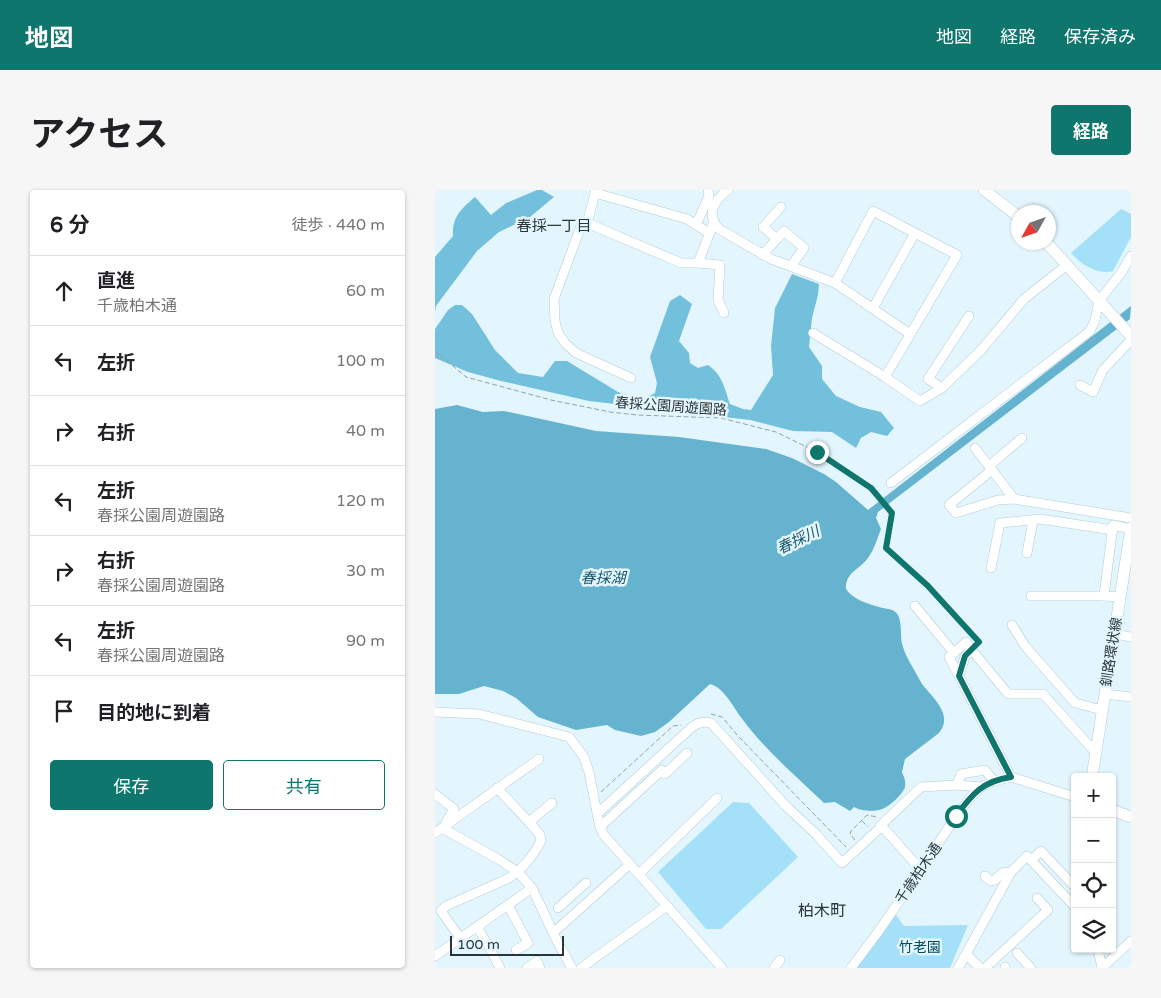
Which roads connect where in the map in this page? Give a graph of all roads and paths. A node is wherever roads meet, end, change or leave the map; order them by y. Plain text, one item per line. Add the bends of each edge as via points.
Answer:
1 (708, 190) edge
2 (728, 190) edge
3 (984, 190) edge
4 (595, 191) edge
5 (781, 207) dead end
6 (1011, 211) edge
7 (770, 219) junction
8 (714, 222) junction
9 (587, 223) junction
10 (696, 225) junction
11 (784, 231) junction
12 (709, 233) junction
13 (915, 233) junction
14 (777, 239) junction
15 (1053, 250) edge
16 (762, 254) junction
17 (1131, 256) edge
18 (698, 263) junction
19 (1067, 265) junction
20 (791, 266) junction
21 (835, 283) junction
22 (1099, 301) junction
23 (873, 308) junction
24 (724, 313) dead end
25 (969, 316) dead end
26 (813, 333) dead end
27 (910, 334) junction
28 (1129, 335) edge
29 (435, 351) edge
30 (885, 377) junction
31 (631, 378) dead end
32 (1080, 385) dead end
33 (942, 388) junction
34 (1022, 438) dead end
35 (975, 448) dead end
36 (990, 468) junction
37 (891, 483) dead end
38 (1014, 499) junction
39 (1131, 518) edge
40 (1033, 520) junction
41 (1131, 528) edge
42 (1113, 530) junction
43 (1027, 553) dead end
44 (1129, 557) edge
45 (991, 568) dead end
46 (1031, 596) dead end
47 (1103, 596) junction
48 (1120, 597) junction
49 (915, 606) dead end
50 (1012, 625) dead end
51 (1114, 634) junction
52 (1131, 637) edge
53 (971, 648) junction
54 (954, 653) junction
55 (959, 676) junction
56 (1105, 694) junction
57 (1131, 697) edge
58 (1102, 710) junction
59 (435, 712) edge
60 (710, 714) dead end
61 (688, 723) dead end
62 (1095, 752) junction
63 (687, 753) dead end
64 (539, 759) dead end
65 (1092, 773) edge
66 (1011, 777) junction
67 (993, 781) junction
68 (957, 785) junction
69 (981, 787) junction
70 (497, 788) junction
71 (435, 794) edge
72 (1071, 797) edge
73 (717, 798) dead end
74 (594, 799) junction
75 (552, 803) dead end
76 (1116, 811) edge
77 (597, 814) junction
78 (883, 814) dead end
79 (878, 817) dead end
80 (1131, 817) edge
81 (862, 821) junction
82 (529, 822) junction
83 (879, 824) junction
84 (600, 827) junction
85 (868, 828) dead end
86 (439, 831) edge
87 (1031, 860) junction
88 (630, 864) junction
89 (921, 870) junction
90 (518, 872) junction
91 (1011, 872) junction
92 (639, 874) junction
93 (985, 876) dead end
94 (586, 882) dead end
95 (1071, 883) edge
96 (532, 888) junction
97 (573, 895) junction
98 (1037, 898) dead end
99 (1071, 903) edge
100 (508, 905) junction
101 (583, 906) junction
102 (667, 906) junction
103 (558, 908) dead end
104 (477, 927) junction
105 (553, 933) junction
106 (461, 939) junction
107 (1131, 941) edge
108 (516, 950) dead end
109 (1017, 953) dead end
110 (1100, 953) edge
111 (966, 954) junction
112 (435, 956) edge
113 (780, 960) dead end
114 (1107, 966) edge
115 (718, 967) edge
116 (499, 968) edge
117 (527, 968) edge
118 (540, 968) edge
119 (572, 968) edge
120 (581, 968) edge
121 (774, 968) edge
122 (851, 968) edge
123 (958, 968) edge
124 (980, 968) edge
125 (985, 968) edge
126 (1031, 968) edge

1 - 10 street via 709,196
2 - 8 street via 715,203 711,214
3 - 6 main road
4 - 9 street
4 - 10 street via 687,219
5 - 7 street
7 - 11 street
7 - 14 street via 763,227
8 - 12 street
8 - 16 street
9 - 18 street via 681,263
9 - 31 street via 581,226 555,299 558,333 576,353
10 - 12 street
11 - 14 street
11 - 20 street via 804,248
12 - 18 street
13 - 21 street via 873,210
13 - 23 street
13 - 27 street via 957,255
14 - 16 street
15 - 19 main road
16 - 20 street
17 - 22 street
18 - 24 street via 720,265 718,300
19 - 22 main road
19 - 33 street via 1024,299
20 - 21 street
21 - 23 street
22 - 28 main road
22 - 37 street via 1090,331
23 - 27 street
25 - 33 street via 928,379
26 - 30 street
27 - 30 street
28 - 32 street via 1103,370 1093,392
29 - 53 path, 春採公園周遊園路 via 466,377 551,400 637,415 721,418 775,432 817,452 871,488 892,513 886,548 928,586 979,642
30 - 33 street via 920,401
34 - 36 street
35 - 36 street
36 - 38 street
36 - 38 street via 949,505 956,513 997,500
38 - 39 street
40 - 42 street
40 - 43 street
40 - 45 street via 1000,523
41 - 42 street via 1113,525
41 - 44 main road, 釧路環状線
42 - 47 street
44 - 48 main road, 釧路環状線
46 - 47 street
47 - 48 street
48 - 51 main road, 釧路環状線
49 - 54 street
50 - 58 street via 1025,646 1075,704
51 - 52 street
51 - 56 main road, 釧路環状線
53 - 54 street via 966,642
53 - 55 street
53 - 62 street via 1008,694 1043,694
54 - 55 street via 949,657
55 - 66 street
56 - 57 street
56 - 58 main road, 釧路環状線
58 - 62 main road, 釧路環状線
59 - 74 street via 479,714 569,737 584,757
60 - 81 path via 722,717 847,848 855,840 851,831
61 - 74 path via 673,726
62 - 65 main road, 釧路環状線
63 - 84 street via 665,774 662,770
64 - 70 street
66 - 67 street, 千歳柏木通
66 - 72 street
67 - 68 street via 985,770 961,774
67 - 69 street, 千歳柏木通
68 - 69 street
68 - 83 street via 921,787
69 - 89 street, 千歳柏木通 via 969,798
70 - 82 street
70 - 86 street
71 - 86 street via 454,809
73 - 92 street
74 - 77 street
75 - 82 street
76 - 80 main road
77 - 83 street via 692,727 705,722 711,724 842,862
77 - 84 street
78 - 83 path
79 - 81 path via 867,815
81 - 85 path
82 - 90 street via 540,834 541,841
83 - 89 street
84 - 88 street
86 - 90 street
87 - 91 street via 1027,856
87 - 95 street via 1041,851
87 - 99 street
88 - 92 street
88 - 101 street
89 - 122 street, 千歳柏木通
90 - 96 street
90 - 106 street via 441,911
91 - 93 street via 1002,873 995,880
91 - 111 street
92 - 102 street
94 - 97 street
96 - 100 street
96 - 105 street
97 - 101 street
97 - 103 street
98 - 125 street via 1048,910
100 - 104 street
100 - 108 street via 528,943
101 - 105 street
102 - 115 street
102 - 120 street
104 - 106 street
104 - 116 street
105 - 119 street
106 - 112 street
107 - 114 street
109 - 126 street
110 - 114 street
111 - 123 street
111 - 124 street
113 - 121 street
117 - 118 street via 537,961

